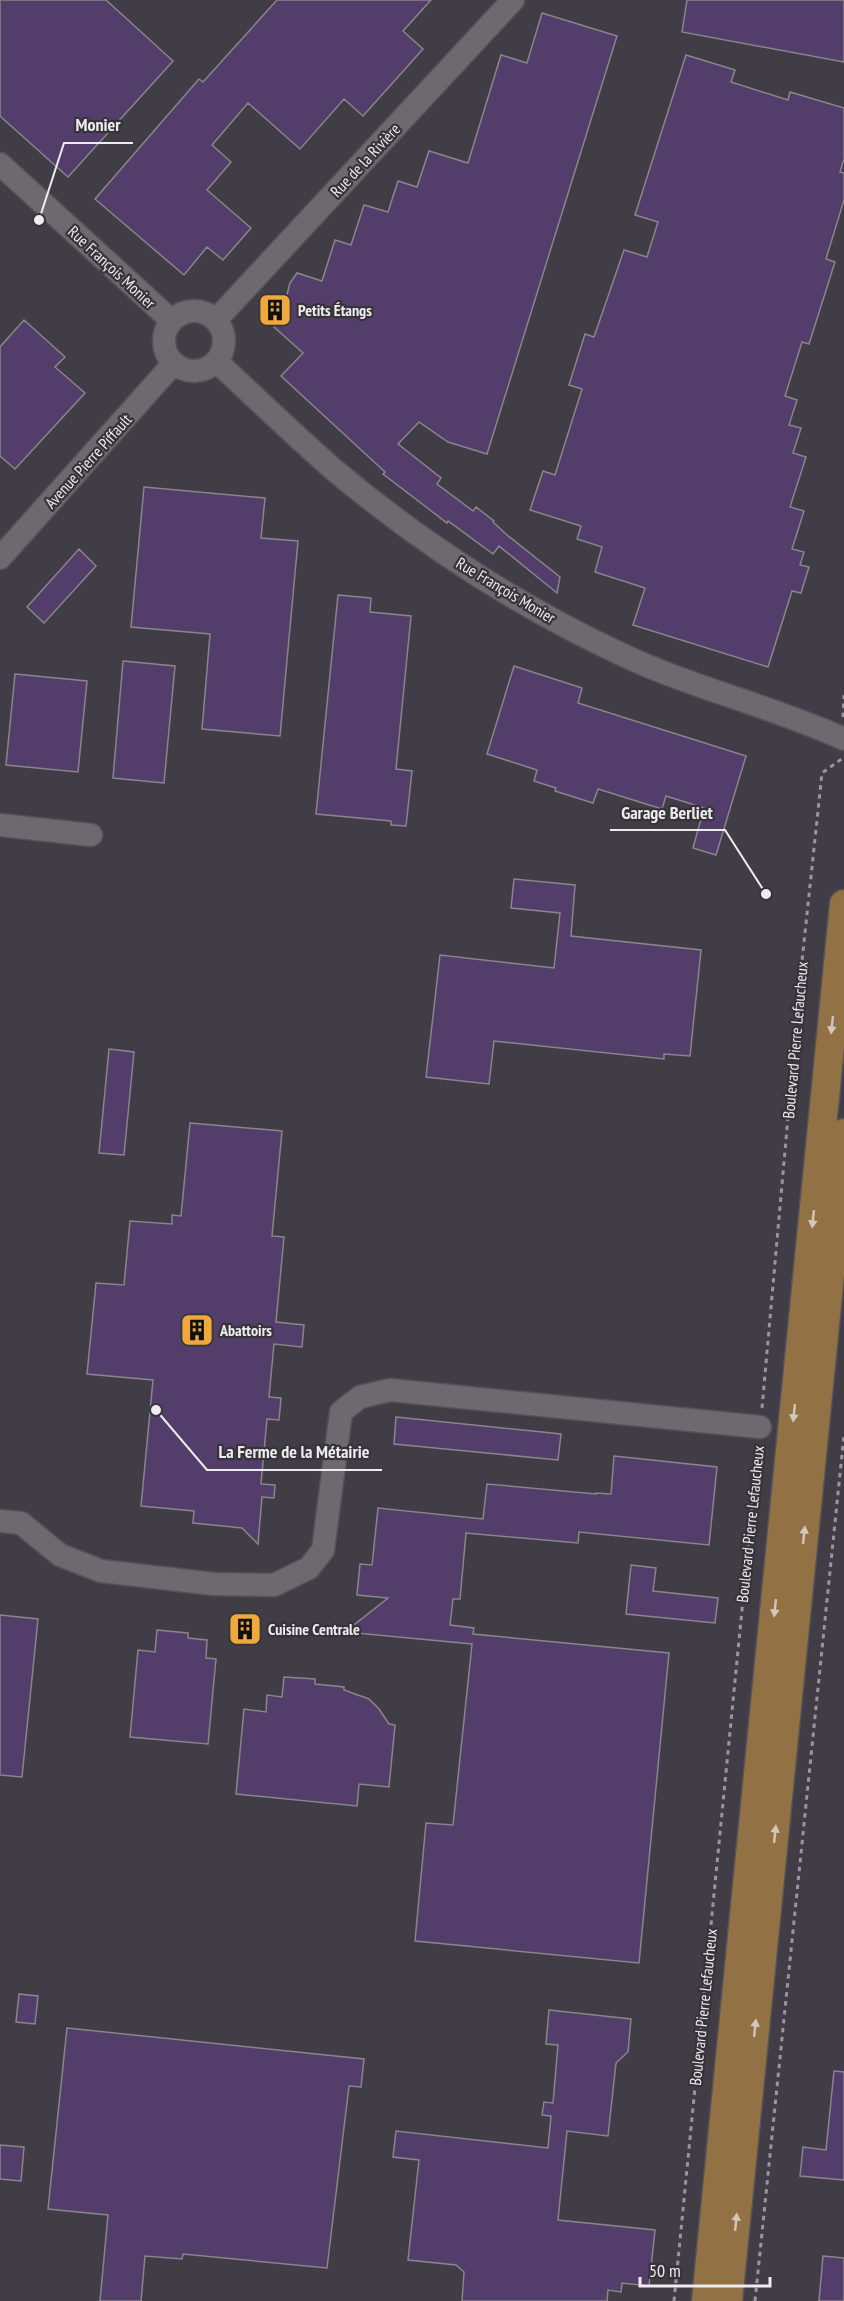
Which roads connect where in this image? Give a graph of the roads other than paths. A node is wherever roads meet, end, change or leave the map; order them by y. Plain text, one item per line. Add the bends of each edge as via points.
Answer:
1 (513, 0) edge
2 (0, 164) edge
3 (216, 320) junction
4 (171, 321) junction
5 (216, 361) junction
6 (174, 363) junction
7 (0, 558) edge
8 (844, 739) edge
9 (0, 825) edge
10 (91, 835) dead end
11 (844, 904) edge
12 (844, 1133) edge
13 (760, 1427) road end
14 (0, 1521) edge
15 (706, 2301) edge
16 (728, 2301) edge

1 - 3 street, Rue de la Rivière
2 - 4 street, Rue François Monier
3 - 4 street via 201,311 191,311
3 - 5 street via 224,340
4 - 6 street via 164,346
5 - 6 street via 192,371
5 - 8 street, Rue François Monier via 363,493 488,581 623,656
6 - 7 street, Avenue Pierre Piffault
9 - 10 street
11 -> 15 main road, Boulevard Pierre Lefaucheux
16 -> 12 main road
13 - 14 street via 390,1390 360,1397 341,1412 323,1550 309,1568 274,1585 214,1584 101,1571 60,1555 21,1523

